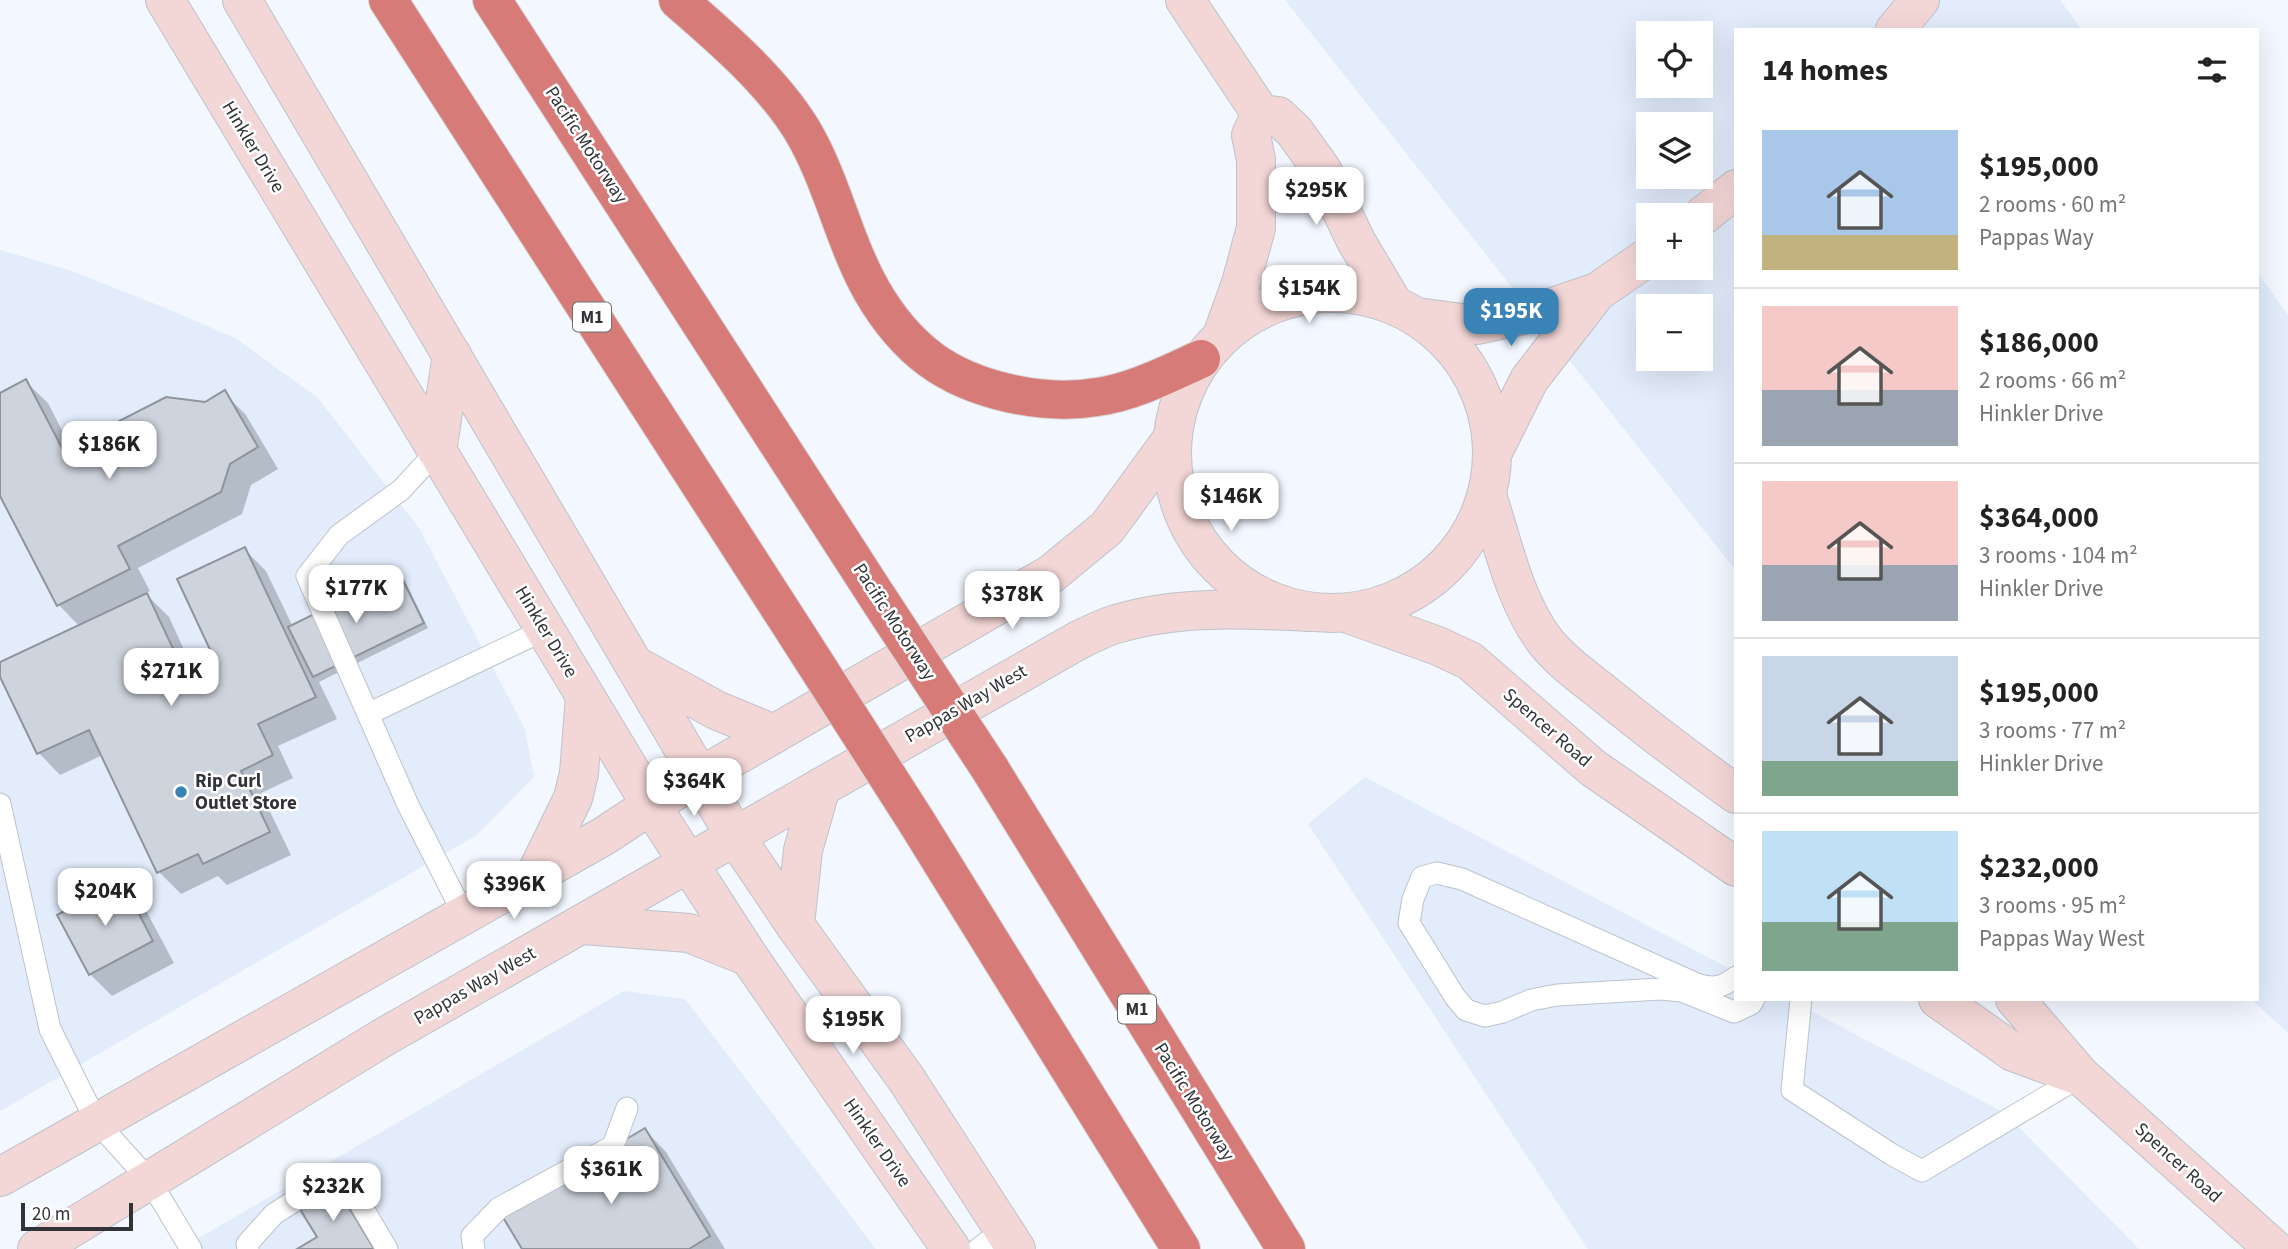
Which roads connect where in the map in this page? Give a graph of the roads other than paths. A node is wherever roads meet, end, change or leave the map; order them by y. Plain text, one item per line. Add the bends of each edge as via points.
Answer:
1 (145, 0) edge
2 (242, 0) edge
3 (388, 0) edge
4 (492, 0) edge
5 (678, 0) edge
6 (1185, 0) edge
7 (1920, 0) edge
8 (172, 12) edge
9 (1897, 28) edge
10 (1261, 114) junction
11 (1734, 191) edge
12 (1713, 207) edge
13 (1636, 265) edge
14 (1597, 292) junction
15 (1406, 311) junction
16 (1212, 348) junction
17 (452, 355) junction
18 (1172, 439) junction
19 (1494, 450) junction
20 (437, 451) junction
21 (1488, 498) junction
22 (1309, 612) junction
23 (1346, 613) junction
24 (544, 629) junction
25 (634, 665) junction
26 (585, 696) junction
27 (368, 714) junction
28 (774, 734) junction
29 (700, 777) junction
30 (821, 787) junction
31 (1734, 793) edge
32 (0, 804) edge
33 (651, 805) junction
34 (735, 836) junction
35 (688, 862) junction
36 (1734, 866) edge
37 (536, 874) junction
38 (464, 915) junction
39 (583, 925) junction
40 (795, 925) junction
41 (749, 957) junction
42 (1734, 978) edge
43 (1753, 1001) edge
44 (1801, 1001) edge
45 (1941, 1001) edge
46 (2017, 1001) edge
47 (2081, 1076) junction
48 (626, 1108) dead end
49 (96, 1121) junction
50 (0, 1177) edge
51 (150, 1181) junction
52 (1000, 1242) edge
53 (37, 1249) edge
54 (191, 1249) edge
55 (248, 1249) edge
56 (387, 1249) edge
57 (474, 1249) edge
58 (951, 1249) edge
59 (1181, 1249) edge
60 (1286, 1249) edge
61 (2274, 1249) edge

1 - 8 street
2 - 17 street
3 - 59 highway, M1, bridge via 916,821
4 - 60 highway, Pacific Motorway / M1, bridge via 990,769
5 - 16 highway via 721,38 802,131 871,289 893,325 930,360 1009,394 1097,398 1150,382
6 - 10 street
7 - 9 street
8 - 20 street, Hinkler Drive
10 - 15 street via 1278,116 1294,131 1322,170 1356,241
10 - 16 street via 1251,135 1256,160 1256,228 1241,283
11 - 12 street
13 - 14 street
14 - 15 street via 1477,325
14 - 19 street via 1528,380
15 - 16 street via 1349,294 1304,295 1260,310
15 - 19 street via 1458,352 1484,398
16 - 18 street via 1181,398
17 - 20 street
17 - 25 street
18 - 22 street via 1175,488 1192,533 1222,570 1242,584 1262,597
18 - 28 street via 1107,528 1051,574
19 - 21 street
20 - 24 street, Hinkler Drive
20 - 27 lane via 401,490 339,535 307,576
21 - 23 street via 1467,542 1435,577 1393,602
21 - 31 street via 1509,567 1545,641 1668,746
22 - 23 street, Pappas Way West
22 - 30 street, Pappas Way West via 1189,611 1114,625 1077,641
23 - 36 street, Spencer Road via 1470,661 1593,768
24 - 26 street, Hinkler Drive
24 - 27 lane
25 - 28 street via 716,710
25 - 29 street
26 - 33 street, Hinkler Drive
26 - 37 street via 573,798
27 - 38 lane
28 - 29 street
29 - 33 street
29 - 34 street
30 - 34 street, Pappas Way West
30 - 40 street via 803,850
32 - 49 lane via 50,1029
33 - 35 street, Hinkler Drive
33 - 37 street
34 - 35 street, Pappas Way West
34 - 40 street
35 - 39 street, Pappas Way West
35 - 41 street, Hinkler Drive
37 - 38 street
38 - 49 street
39 - 41 street via 689,933
39 - 51 street, Pappas Way West via 384,1037
40 - 52 street via 906,1080
41 - 58 street, Hinkler Drive
42 - 43 lane via 1722,987 1699,985 1462,879 1437,873 1422,877 1413,899 1409,923 1437,970 1466,1010 1485,1016 1531,1000 1599,991 1682,991 1734,1012
44 - 47 lane via 1792,1090 1922,1171
45 - 47 street, Spencer Road via 2013,1052
46 - 47 street, Spencer Road
47 - 61 street, Spencer Road
48 - 57 lane via 613,1146 499,1208 472,1236
49 - 50 street
49 - 51 lane
51 - 53 street, Pappas Way West
51 - 54 lane
55 - 56 lane via 247,1244 274,1214 329,1179 345,1178

